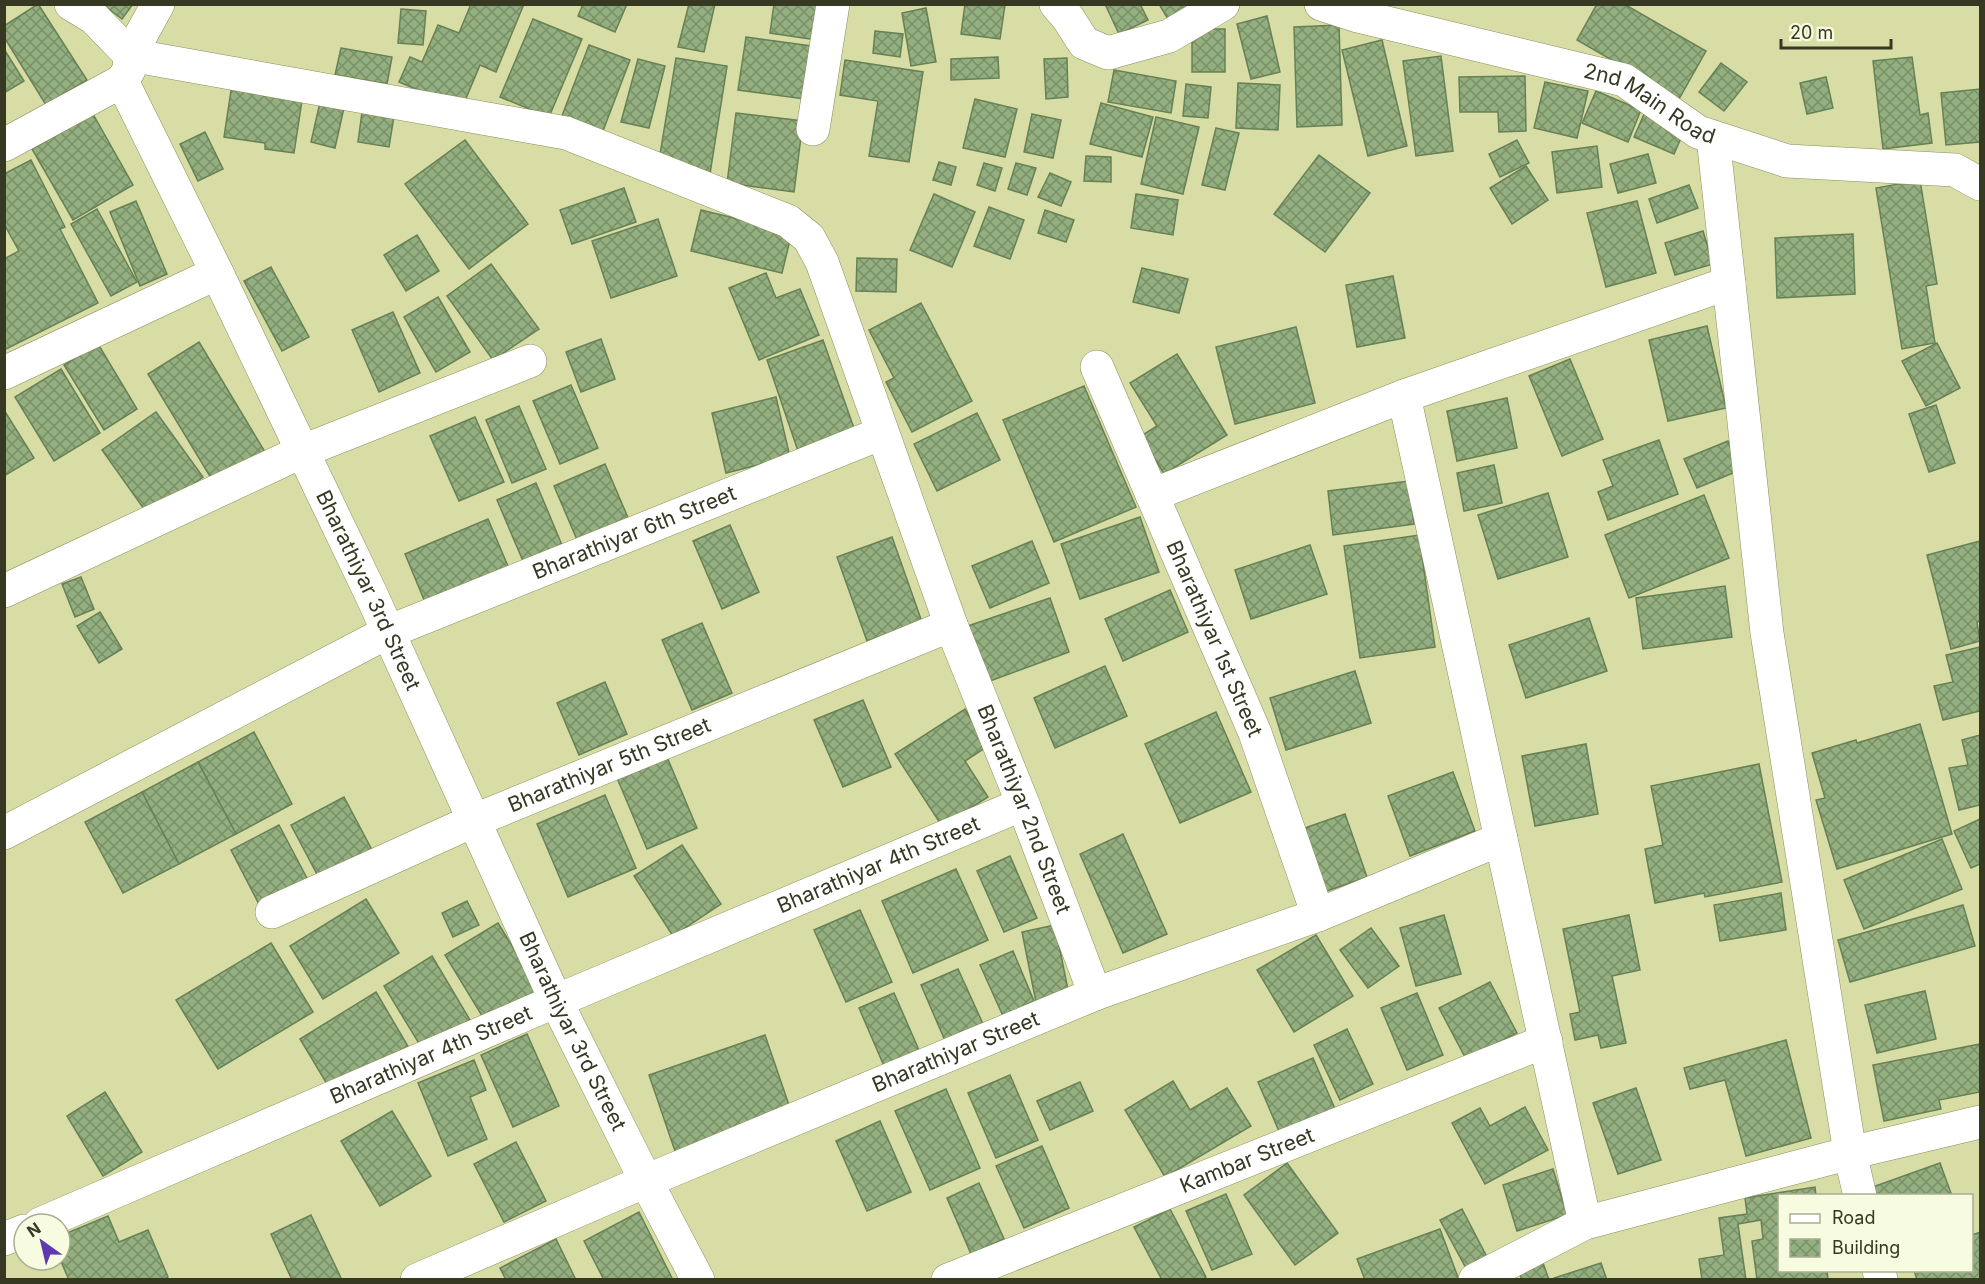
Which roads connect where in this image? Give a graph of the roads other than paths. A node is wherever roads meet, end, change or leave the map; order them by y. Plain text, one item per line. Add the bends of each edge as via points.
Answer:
1 (71, 4) edge
2 (158, 4) edge
3 (832, 4) edge
4 (1056, 4) edge
5 (1223, 4) edge
6 (1321, 4) edge
7 (126, 68) junction
8 (813, 129) dead end
9 (1713, 137) junction
10 (4, 146) edge
11 (1972, 170) edge
12 (217, 273) junction
13 (1729, 283) junction
14 (530, 361) dead end
15 (1097, 367) dead end
16 (4, 373) edge
17 (1404, 396) junction
18 (882, 433) junction
19 (303, 451) junction
20 (1152, 495) junction
21 (4, 591) edge
22 (951, 626) junction
23 (388, 632) junction
24 (1023, 804) junction
25 (473, 821) junction
26 (4, 833) edge
27 (1501, 839) junction
28 (272, 912) dead end
29 (1318, 915) junction
30 (1095, 994) junction
31 (556, 1001) junction
32 (1546, 1041) junction
33 (1980, 1122) edge
34 (1850, 1153) junction
35 (646, 1181) junction
36 (1860, 1194) edge
37 (68, 1212) edge
38 (1586, 1223) junction
39 (417, 1280) edge
40 (698, 1280) edge
41 (948, 1280) edge
42 (1475, 1280) edge

1 - 7 street, Bharathiyar 3rd Street via 94,18
2 - 7 street
3 - 8 street
4 - 5 street via 1084,43 1108,53 1168,36
6 - 9 street, 2nd Main Road via 1624,80 1698,132
7 - 10 street
7 - 12 street, Bharathiyar 3rd Street
7 - 18 street, Bharathiyar 2nd Street via 566,133 788,221 809,238 822,262
9 - 11 street, 2nd Main Road via 1786,160
9 - 13 street
12 - 16 street
12 - 19 street, Bharathiyar 3rd Street
13 - 17 street
13 - 34 street via 1767,633
14 - 19 street
15 - 20 street, Bharathiyar 1st Street
17 - 20 street
17 - 27 street
18 - 22 street, Bharathiyar 2nd Street
18 - 23 street, Bharathiyar 6th Street
19 - 21 street
19 - 23 street, Bharathiyar 3rd Street
20 - 29 street, Bharathiyar 1st Street via 1255,733
22 - 24 street, Bharathiyar 2nd Street
22 - 25 street, Bharathiyar 5th Street
23 - 25 street, Bharathiyar 3rd Street
23 - 26 street, Bharathiyar 6th Street
24 - 30 street, Bharathiyar 2nd Street
24 - 31 street, Bharathiyar 4th Street
25 - 28 street, Bharathiyar 5th Street
25 - 31 street, Bharathiyar 3rd Street
27 - 29 street, Bharathiyar Street
27 - 32 street
29 - 30 street, Bharathiyar Street
30 - 35 street, Bharathiyar Street
31 - 35 street, Bharathiyar 3rd Street
31 - 37 street, Bharathiyar 4th Street
32 - 38 street
32 - 41 street, Kambar Street
33 - 34 street
34 - 36 street
34 - 38 street
35 - 39 street, Bharathiyar Street
35 - 40 street, Bharathiyar 3rd Street
38 - 42 street

